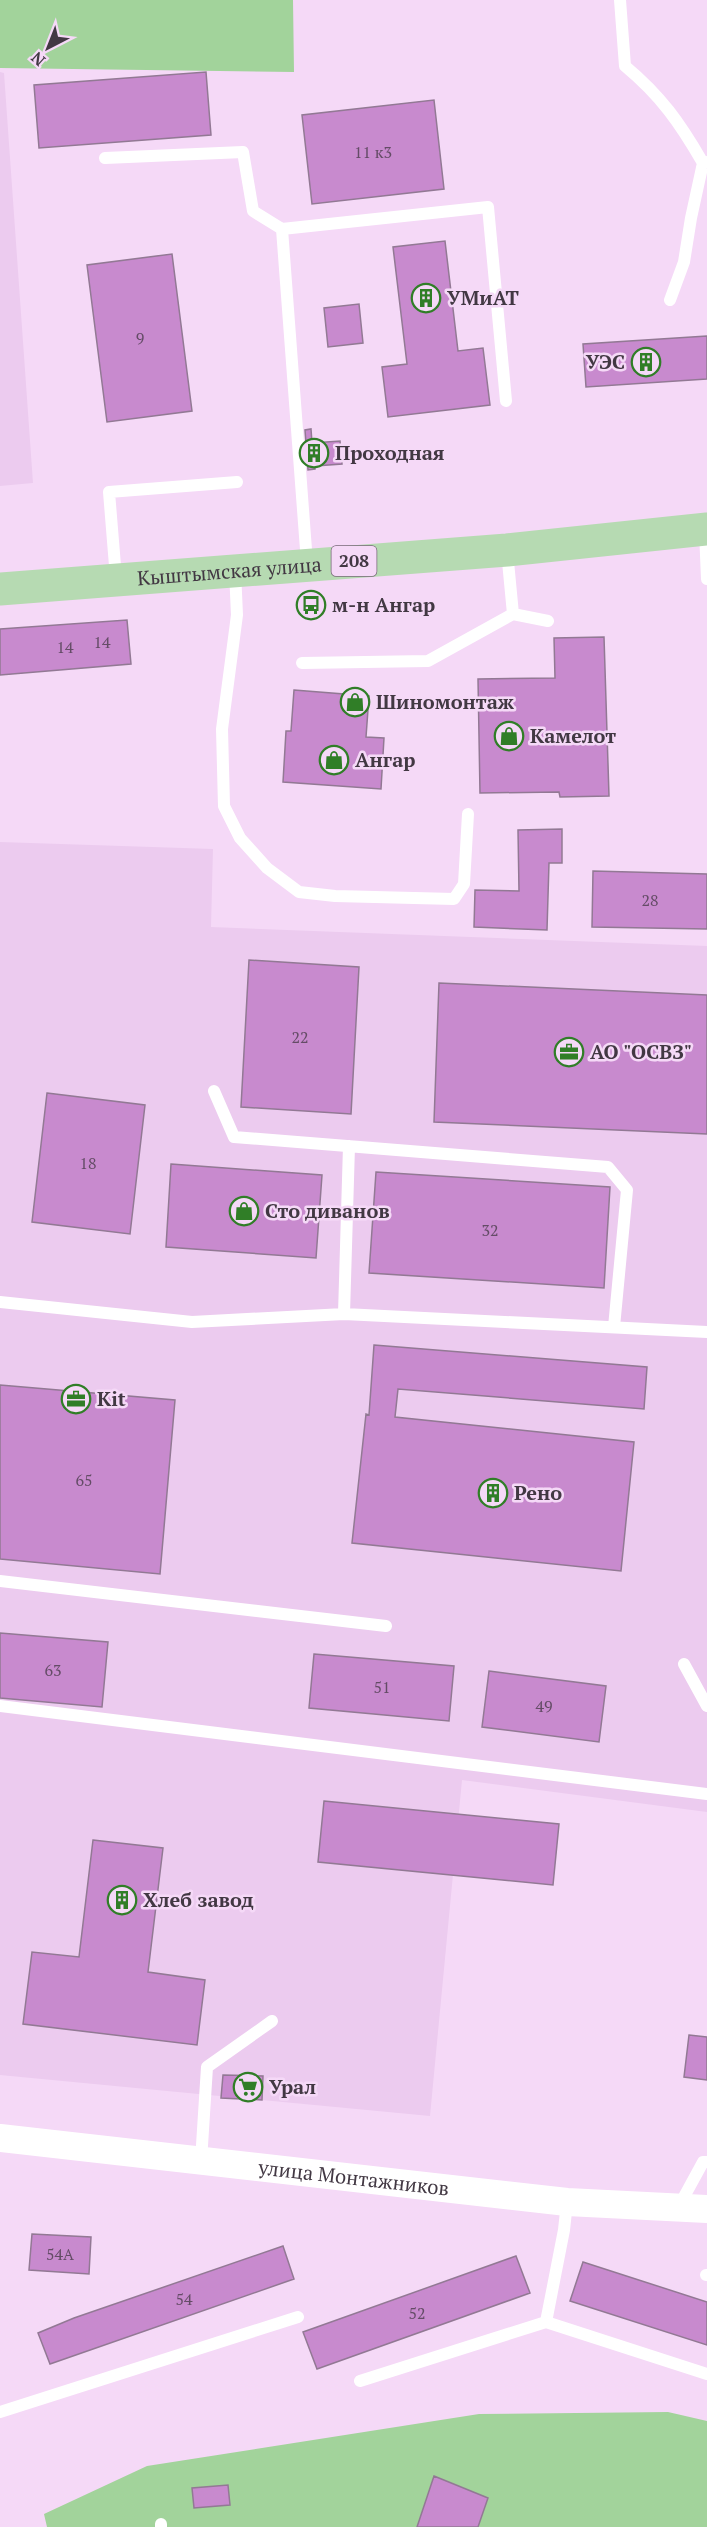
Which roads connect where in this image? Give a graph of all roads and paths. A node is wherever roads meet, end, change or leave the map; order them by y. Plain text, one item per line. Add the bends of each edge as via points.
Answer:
1 (620, 0) edge
2 (105, 158) dead end
3 (705, 163) edge
4 (282, 229) junction
5 (670, 300) dead end
6 (506, 400) dead end
7 (237, 482) dead end
8 (706, 529) edge
9 (507, 550) junction
10 (308, 564) junction
11 (235, 570) junction
12 (116, 579) junction
13 (707, 579) edge
14 (0, 589) edge
15 (513, 614) junction
16 (548, 621) dead end
17 (302, 663) dead end
18 (468, 814) dead end
19 (214, 1091) dead end
20 (348, 1146) junction
21 (0, 1302) edge
22 (344, 1314) junction
23 (614, 1327) junction
24 (707, 1332) edge
25 (0, 1581) edge
26 (386, 1626) dead end
27 (684, 1664) dead end
28 (0, 1706) edge
29 (707, 1706) edge
30 (707, 1794) edge
31 (272, 2021) dead end
32 (0, 2138) edge
33 (201, 2161) junction
34 (707, 2162) edge
35 (567, 2202) junction
36 (693, 2208) edge
37 (298, 2317) dead end
38 (546, 2322) junction
39 (707, 2374) edge
40 (360, 2381) dead end
41 (0, 2412) edge

1 - 3 lane via 624,66 650,87
2 - 4 lane via 243,152 253,211
3 - 5 lane via 684,262
4 - 6 lane via 488,207
4 - 10 lane
7 - 12 lane via 109,492
8 - 9 main road, Кыштымская улица / 208
8 - 13 lane
9 - 10 main road, Кыштымская улица / 208
9 - 15 lane
10 - 11 main road, Кыштымская улица / 208
11 - 12 main road, Кыштымская улица / 208
11 - 18 lane via 237,615 222,729 224,806 240,838 267,868 299,892 454,899 464,884
12 - 14 main road, Кыштымская улица / 208
15 - 16 lane
15 - 17 lane via 428,662
19 - 20 lane via 234,1137
20 - 22 lane
20 - 23 lane via 608,1167 627,1190
21 - 22 lane via 192,1322
22 - 23 lane
23 - 24 lane
25 - 26 lane
27 - 29 lane
28 - 30 lane
31 - 33 lane via 207,2067
32 - 33 street, улица Монтажников
33 - 35 street, улица Монтажников
34 - 36 lane via 703,2162
35 - 36 street, улица Монтажников
35 - 38 lane
37 - 41 lane
38 - 39 lane
38 - 40 lane

